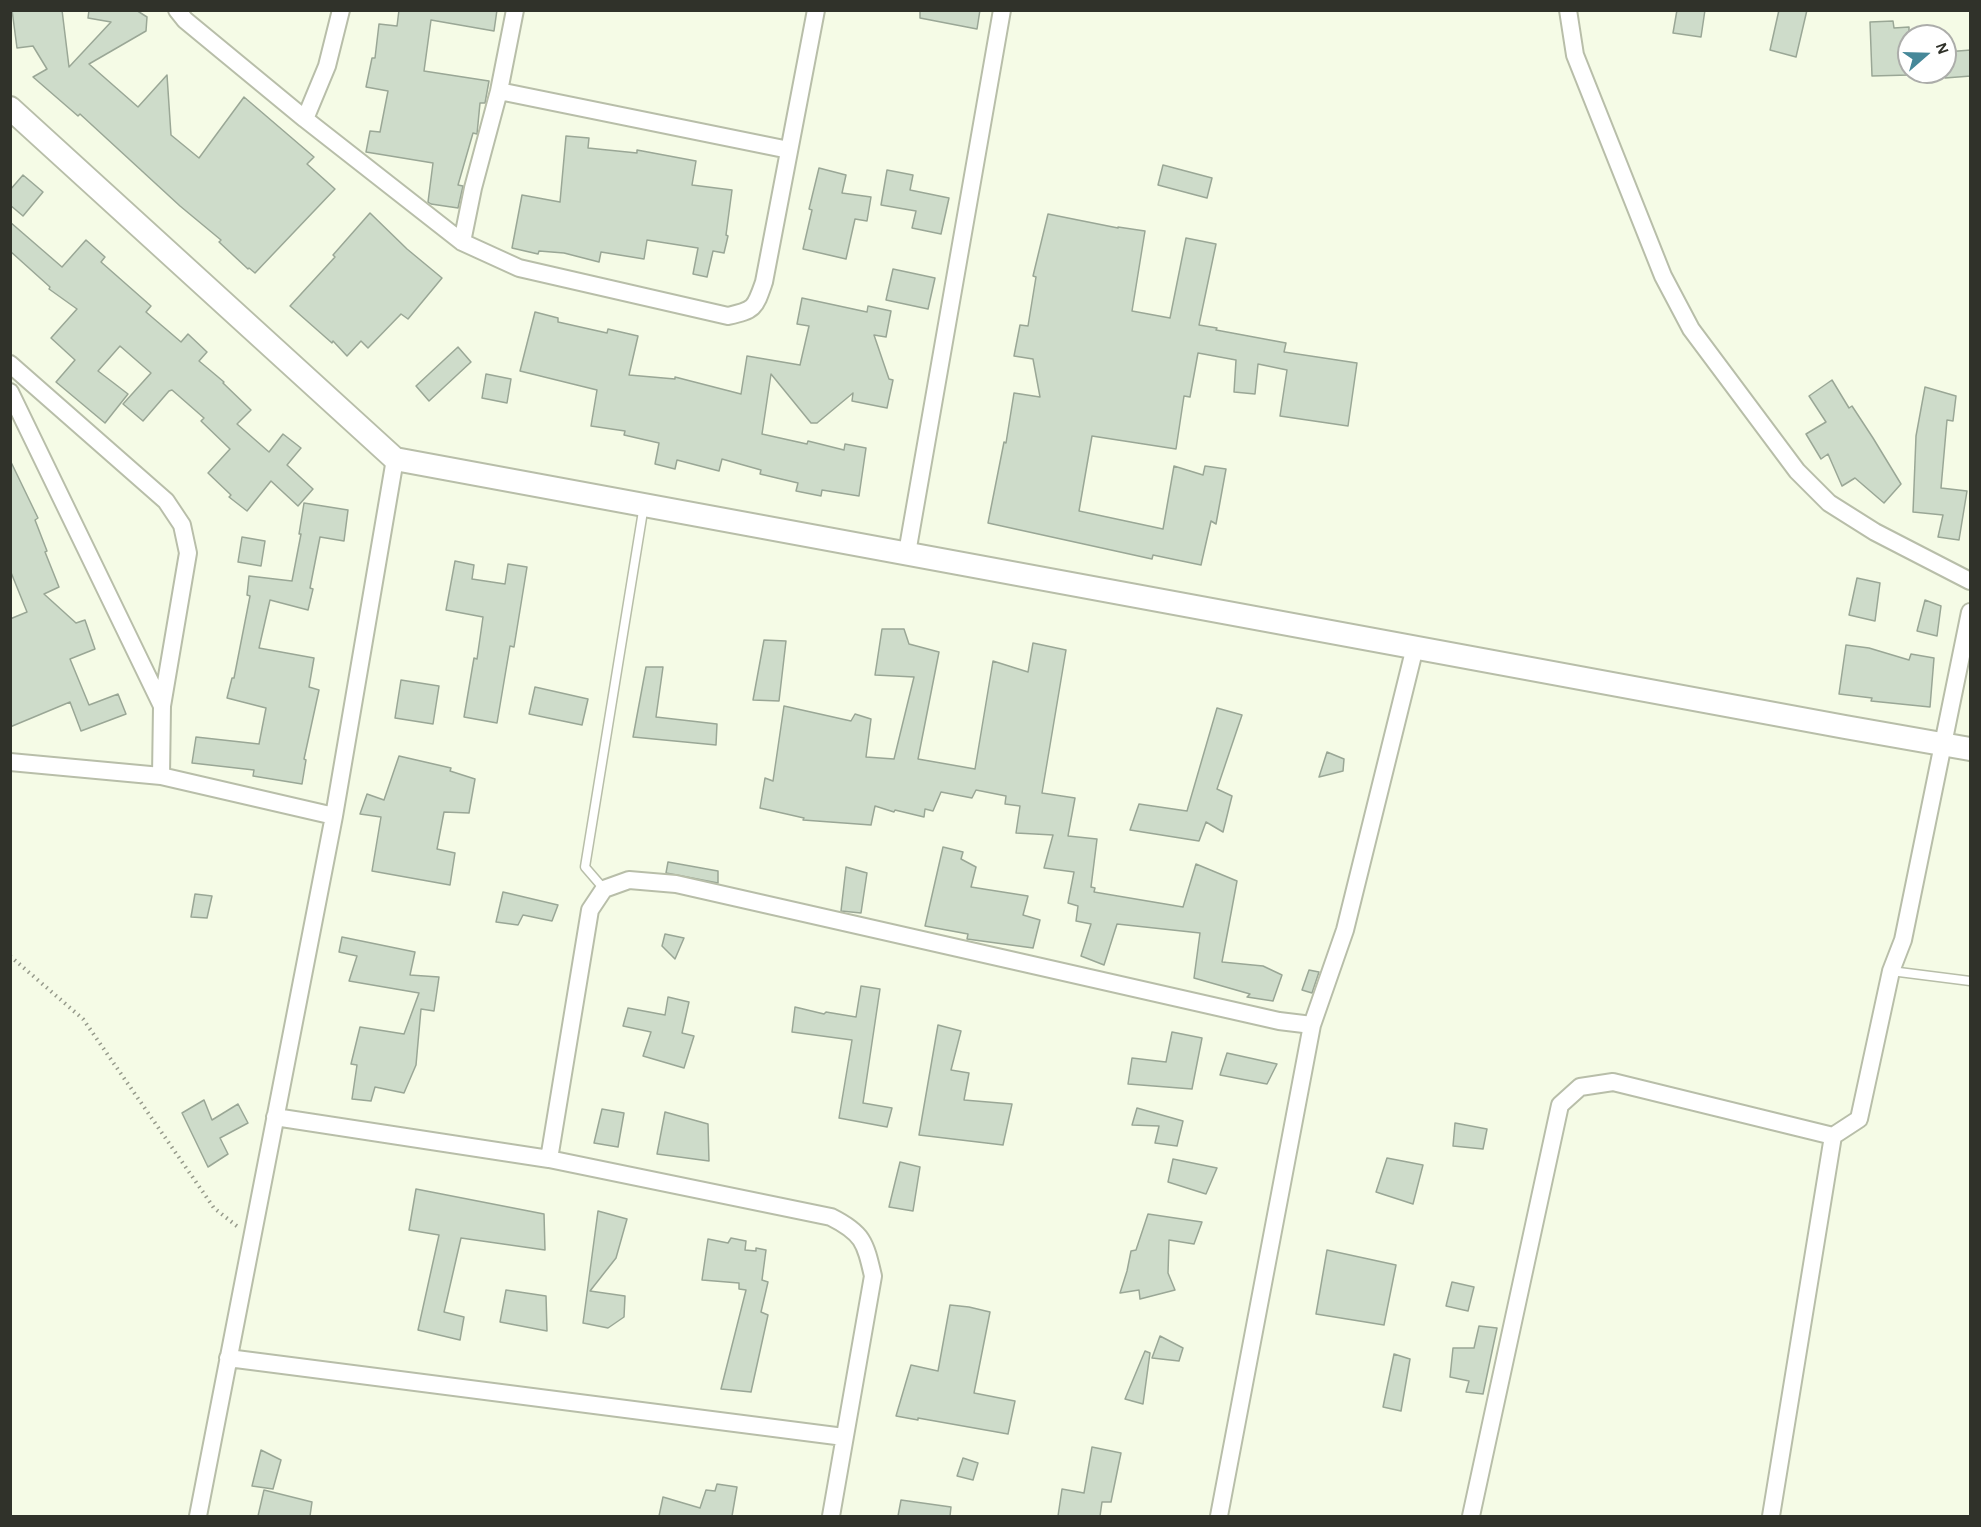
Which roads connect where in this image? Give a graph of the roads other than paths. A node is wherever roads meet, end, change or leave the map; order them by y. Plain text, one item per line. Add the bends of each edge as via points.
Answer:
1 (177, 10) edge
2 (340, 10) edge
3 (515, 10) edge
4 (816, 10) edge
5 (1002, 10) edge
6 (1568, 10) edge
7 (499, 91) junction
8 (10, 108) edge
9 (305, 119) junction
10 (789, 150) junction
11 (462, 242) junction
12 (10, 364) edge
13 (10, 392) edge
14 (395, 459) junction
15 (644, 505) junction
16 (907, 553) junction
17 (1971, 581) edge
18 (1971, 612) edge
19 (1415, 647) junction
20 (162, 706) junction
21 (1944, 744) junction
22 (1971, 749) edge
23 (10, 762) edge
24 (160, 776) junction
25 (334, 816) junction
26 (604, 889) junction
27 (1891, 971) junction
28 (1971, 981) edge
29 (1311, 1025) junction
30 (275, 1117) junction
31 (1833, 1136) junction
32 (549, 1159) junction
33 (228, 1358) junction
34 (844, 1437) junction
35 (198, 1516) edge
36 (831, 1516) edge
37 (1219, 1516) edge
38 (1471, 1516) edge
39 (1771, 1516) edge

1 - 9 street
2 - 9 street via 327,66
3 - 7 street
4 - 10 street
5 - 16 street
6 - 17 street via 1575,55 1663,276 1691,329 1797,471 1829,503 1875,532
7 - 10 street
7 - 11 street
8 - 14 street
9 - 11 street
10 - 11 street via 764,282 758,301 748,311 728,316 519,268
12 - 20 street via 166,501 182,525 188,553
13 - 20 street
14 - 15 street
14 - 25 street
15 - 16 street
15 - 26 lane via 585,867
16 - 19 street
18 - 21 street
19 - 21 street
19 - 29 street via 1345,930
20 - 24 street
21 - 22 street
21 - 27 street via 1903,940
23 - 24 street
24 - 25 street
25 - 30 street
26 - 29 street via 629,880 676,884 1279,1021
26 - 32 street via 590,910
27 - 28 lane
27 - 31 street via 1859,1119
29 - 37 street
30 - 32 street
30 - 33 street
31 - 38 street via 1612,1082 1580,1088 1560,1105
31 - 39 street
32 - 34 street via 831,1217 851,1227 866,1246 873,1276
33 - 34 street
33 - 35 street
34 - 36 street

